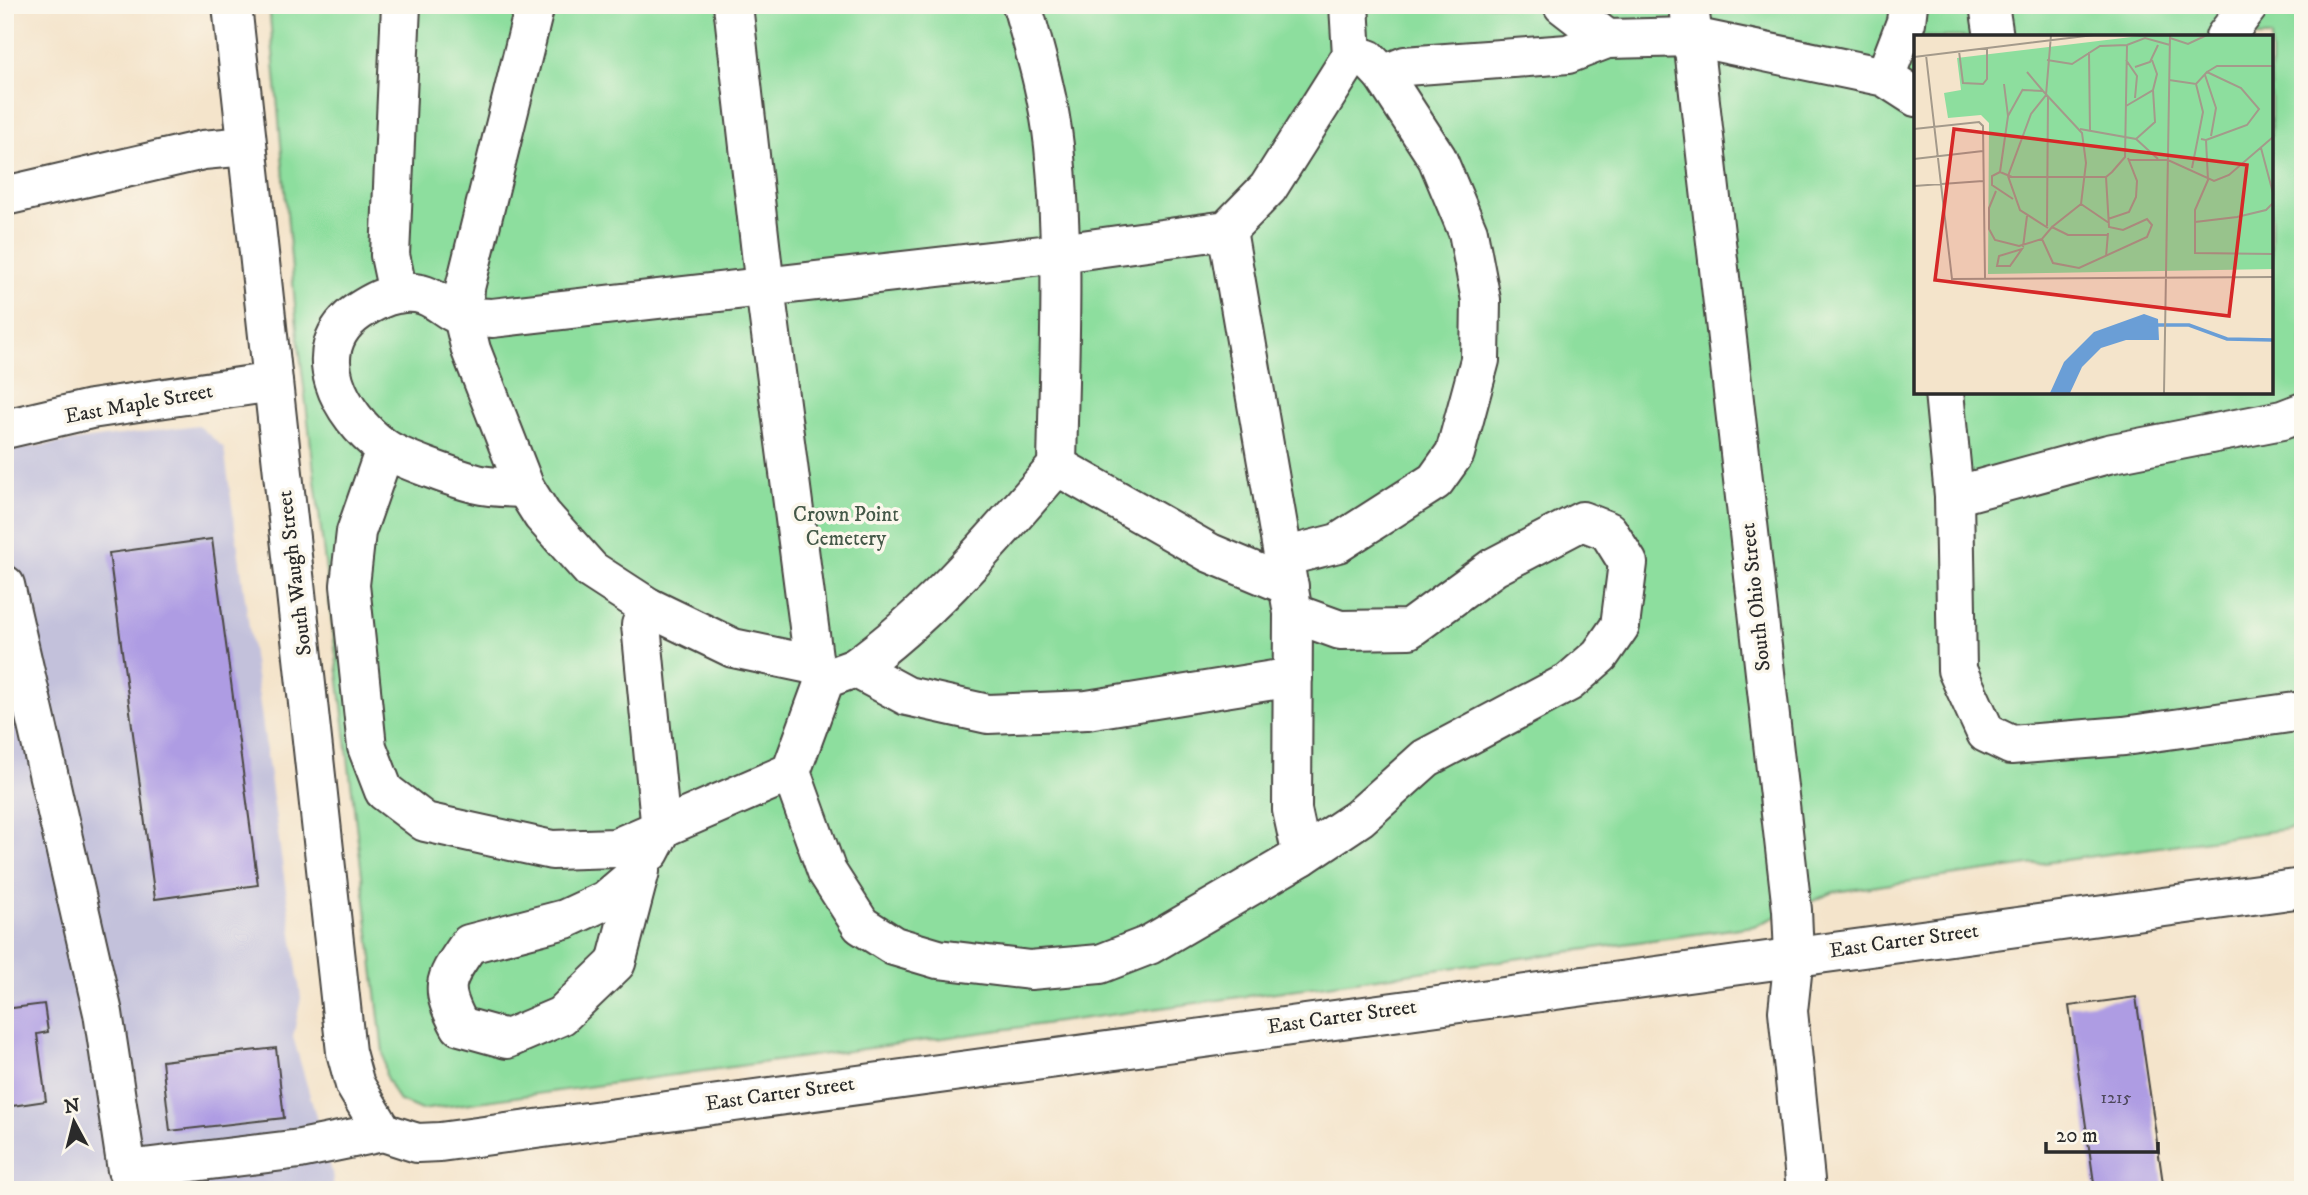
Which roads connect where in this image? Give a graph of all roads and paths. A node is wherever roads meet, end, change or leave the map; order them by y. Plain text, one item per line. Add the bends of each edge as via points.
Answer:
1 (232, 5) edge
2 (401, 5) edge
3 (535, 5) edge
4 (733, 5) edge
5 (1022, 5) edge
6 (1349, 5) edge
7 (1563, 5) edge
8 (1908, 5) edge
9 (1989, 5) edge
10 (2249, 5) edge
11 (1691, 21) edge
12 (1994, 35) edge
13 (2226, 35) edge
14 (1607, 39) junction
15 (1368, 65) junction
16 (1900, 87) edge
17 (247, 146) junction
18 (5, 196) edge
19 (1227, 230) junction
20 (1060, 253) junction
21 (765, 288) junction
22 (398, 293) junction
23 (463, 317) junction
24 (273, 382) junction
25 (1944, 394) edge
26 (2303, 412) edge
27 (5, 429) edge
28 (384, 449) junction
29 (1057, 466) junction
30 (525, 488) junction
31 (1954, 496) junction
32 (5, 585) edge
33 (1288, 585) junction
34 (648, 607) junction
35 (831, 671) junction
36 (1293, 677) junction
37 (2303, 711) edge
38 (791, 772) junction
39 (661, 831) junction
40 (1302, 856) junction
41 (640, 871) junction
42 (2303, 888) edge
43 (1794, 956) junction
44 (383, 1132) junction
45 (1806, 1190) edge

1 - 17 street, South Waugh Street
2 - 22 street via 390,255
3 - 23 street via 465,288
4 - 21 street
5 - 20 street via 1054,144
6 - 15 street
7 - 14 street
8 - 16 street
9 - 12 street
10 - 13 street
11 - 14 street
11 - 16 street
11 - 43 street, South Ohio Street
14 - 15 street via 1568,54
15 - 19 street via 1268,188
15 - 33 street via 1437,158 1468,232 1481,300 1480,360 1455,453 1435,481 1338,543
17 - 18 street via 203,150
17 - 24 street, South Waugh Street
19 - 20 street
19 - 33 street
20 - 21 street
20 - 29 street
21 - 23 street via 492,318
21 - 35 street
22 - 23 street via 440,300
22 - 28 street via 353,315 338,332 330,354 332,380 345,406
23 - 30 street via 471,350
24 - 27 street, East Maple Street via 91,410
24 - 44 street, South Waugh Street via 346,1052 355,1085
25 - 31 street
26 - 31 street via 2108,454
28 - 30 street via 478,484
28 - 39 street via 356,532 349,585 367,747 384,791 425,822 552,850 617,848
29 - 33 street via 1210,553
29 - 35 street via 966,571 888,644
30 - 34 street via 590,570
31 - 37 street via 1957,670 1986,733 2011,745 2124,736
32 - 44 street via 103,1013 127,1170 300,1149
33 - 36 street
33 - 40 street via 1339,629 1409,629 1494,567 1581,521 1608,531 1628,563 1620,626 1600,655 1569,682 1426,758 1359,818
34 - 35 street via 733,648
34 - 39 street via 641,625
35 - 36 street via 907,696 988,714 1087,709
35 - 38 street
36 - 40 street via 1292,810
38 - 39 street
38 - 40 street via 827,872 861,925 894,946 938,959 1030,970 1100,964 1149,945
39 - 41 street
41 - 41 street via 616,962 561,1016 507,1039 460,1026 448,1004 446,979 469,944 565,919 606,900
42 - 43 street, East Carter Street
43 - 44 street, East Carter Street via 440,1142 416,1143
43 - 45 street, South Ohio Street via 1788,1011

